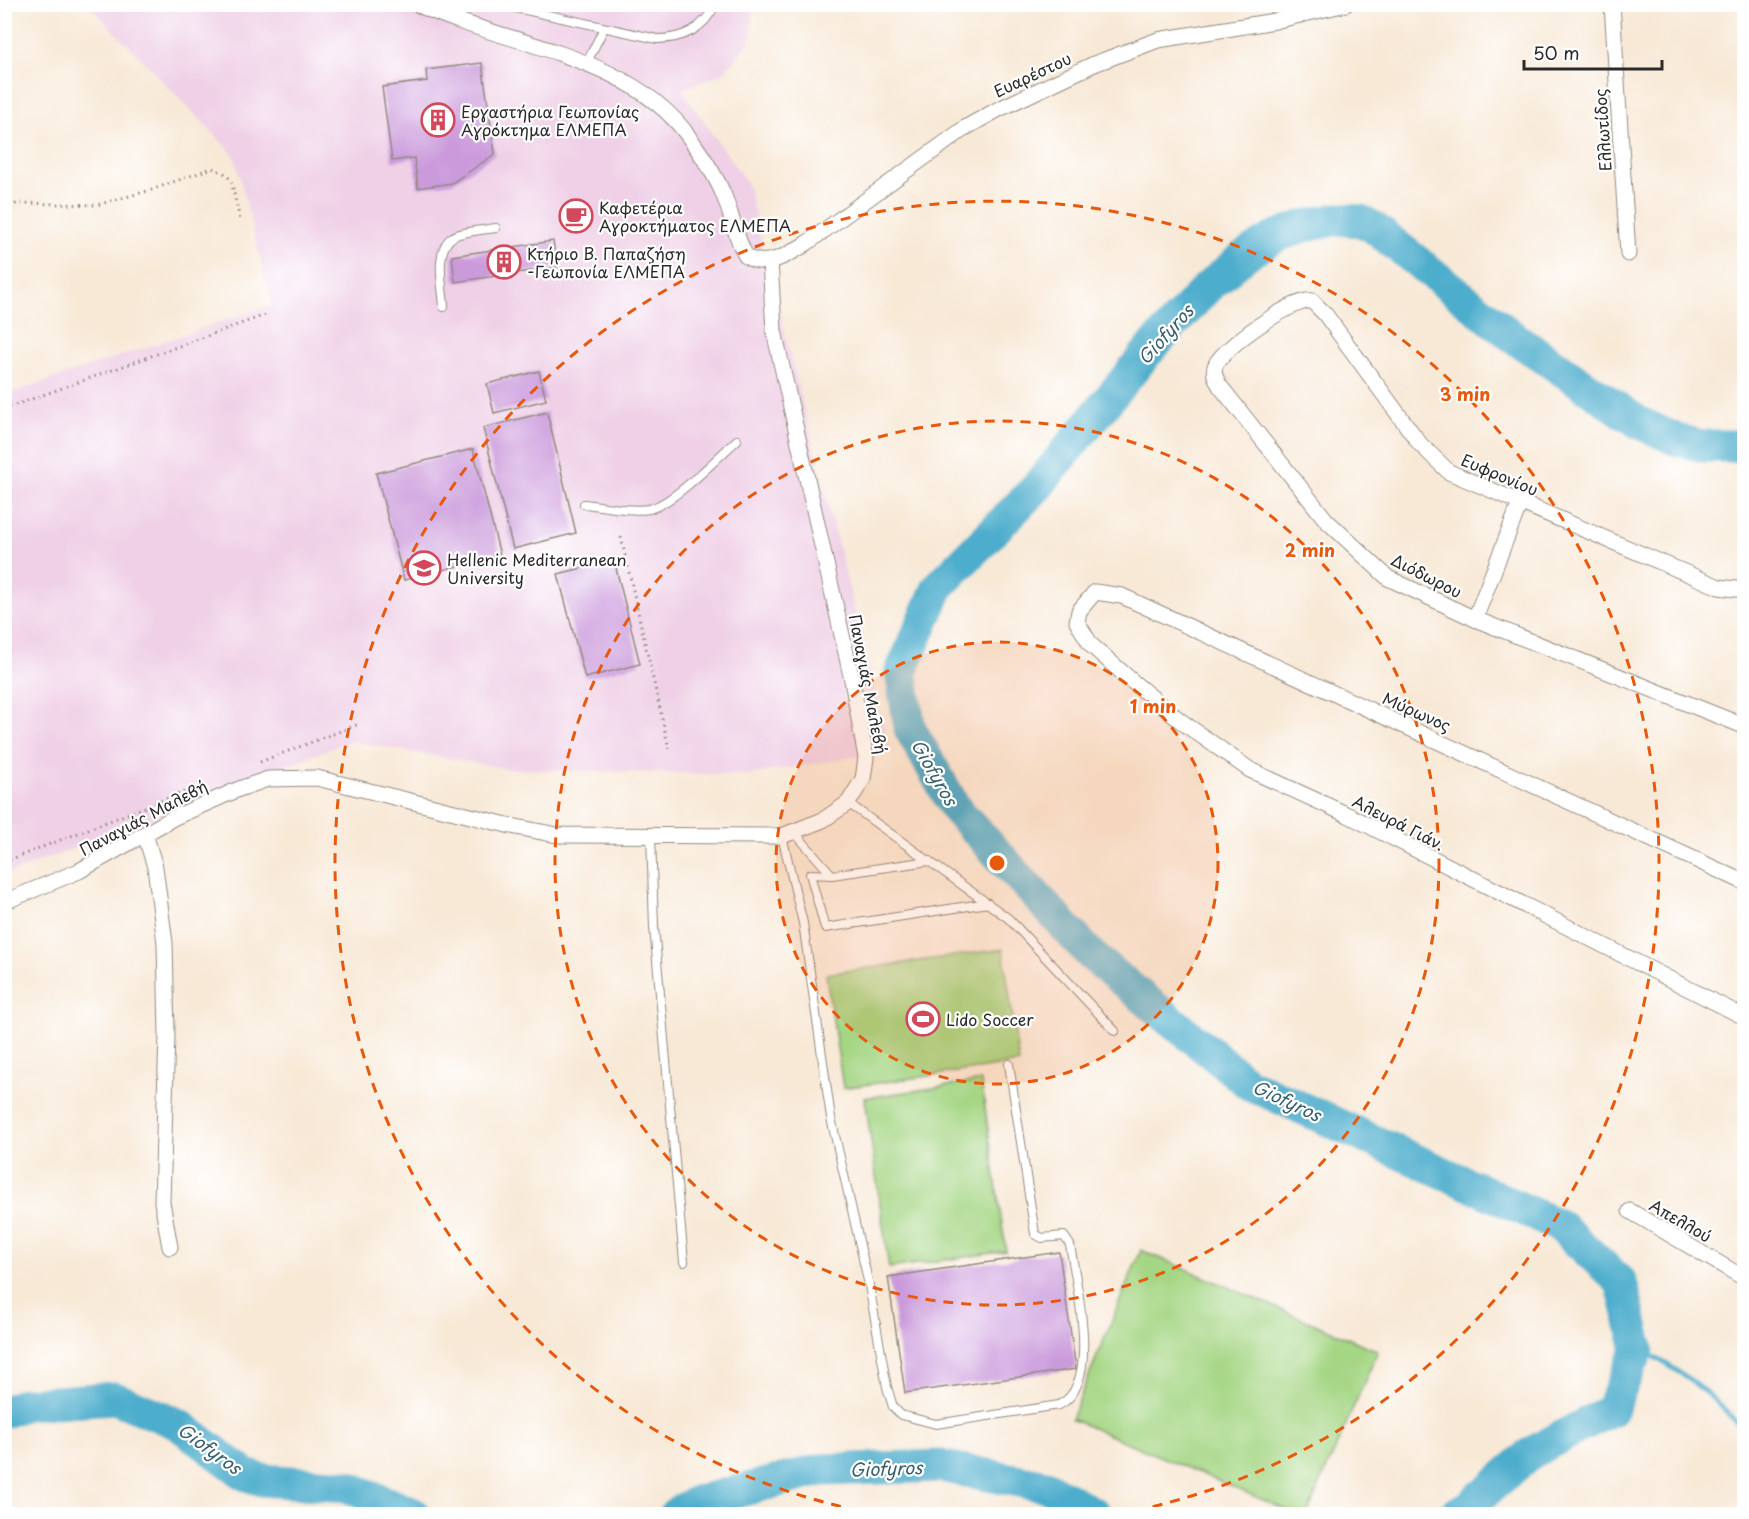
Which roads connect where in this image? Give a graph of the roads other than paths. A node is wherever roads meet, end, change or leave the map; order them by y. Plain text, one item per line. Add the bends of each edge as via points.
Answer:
1 (417, 4) edge
2 (498, 4) edge
3 (716, 4) edge
4 (1346, 4) edge
5 (1612, 4) edge
6 (1301, 10) edge
7 (604, 28) junction
8 (586, 64) junction
9 (496, 228) dead end
10 (1628, 254) dead end
11 (770, 261) junction
12 (1307, 301) joint
13 (444, 307) dead end
14 (737, 440) dead end
15 (1520, 502) junction
16 (584, 504) dead end
17 (1744, 590) edge
18 (1079, 611) joint
19 (1475, 619) junction
20 (1744, 726) edge
21 (848, 803) junction
22 (145, 834) junction
23 (788, 834) junction
24 (651, 835) junction
25 (929, 861) junction
26 (832, 875) junction
27 (1744, 882) edge
28 (4, 902) edge
29 (988, 903) junction
30 (1744, 1017) edge
31 (1114, 1031) dead end
32 (1009, 1064) dead end
33 (1630, 1211) dead end
34 (170, 1247) dead end
35 (684, 1262) dead end
36 (1744, 1278) edge

1 - 8 street via 480,30
2 - 7 lane
3 - 7 lane via 698,27 672,39
4 - 6 street, Ευαρέστου
5 - 10 street, Ελλωτίδος
6 - 11 street, Ευαρέστου via 1158,40 1044,87 965,128 807,243
7 - 8 lane
8 - 11 street via 639,89 678,124 718,182 746,256
9 - 13 lane via 455,236 446,243 441,255
11 - 21 street, Παναγιάς Μαλεβή via 774,331 866,758 863,779
12 - 15 street, Ευφρονίου via 1317,304 1441,467
12 - 19 street, Διόδωρου via 1279,312 1224,354 1215,368 1216,381 1326,520 1372,565 1404,587
14 - 16 lane via 657,507
15 - 17 street, Ευφρονίου via 1719,587
15 - 19 street
18 - 27 street, Μύρωνος via 1095,592 1122,596
18 - 30 street, Αλευρά Γιάν. via 1077,622 1092,645 1167,711 1250,770 1348,815
19 - 20 street, Διόδωρου
21 - 23 street, Παναγιάς Μαλεβή via 824,820
21 - 25 lane
22 - 24 street, Παναγιάς Μαλεβή via 268,779 318,778 556,835
22 - 28 street, Παναγιάς Μαλεβή via 79,871
22 - 34 street via 155,867 165,942 167,1034 162,1202
23 - 24 street, Παναγιάς Μαλεβή
23 - 26 lane
23 - 32 lane via 831,1118 887,1387 893,1407 901,1415 916,1420 936,1424 1059,1405 1071,1400 1080,1383 1084,1348 1070,1245 1064,1236 1042,1238 1035,1234
24 - 35 lane via 654,927
25 - 26 lane
25 - 29 lane
26 - 29 lane via 810,874 825,928
29 - 31 lane via 1008,918
33 - 36 street, Απελλού

